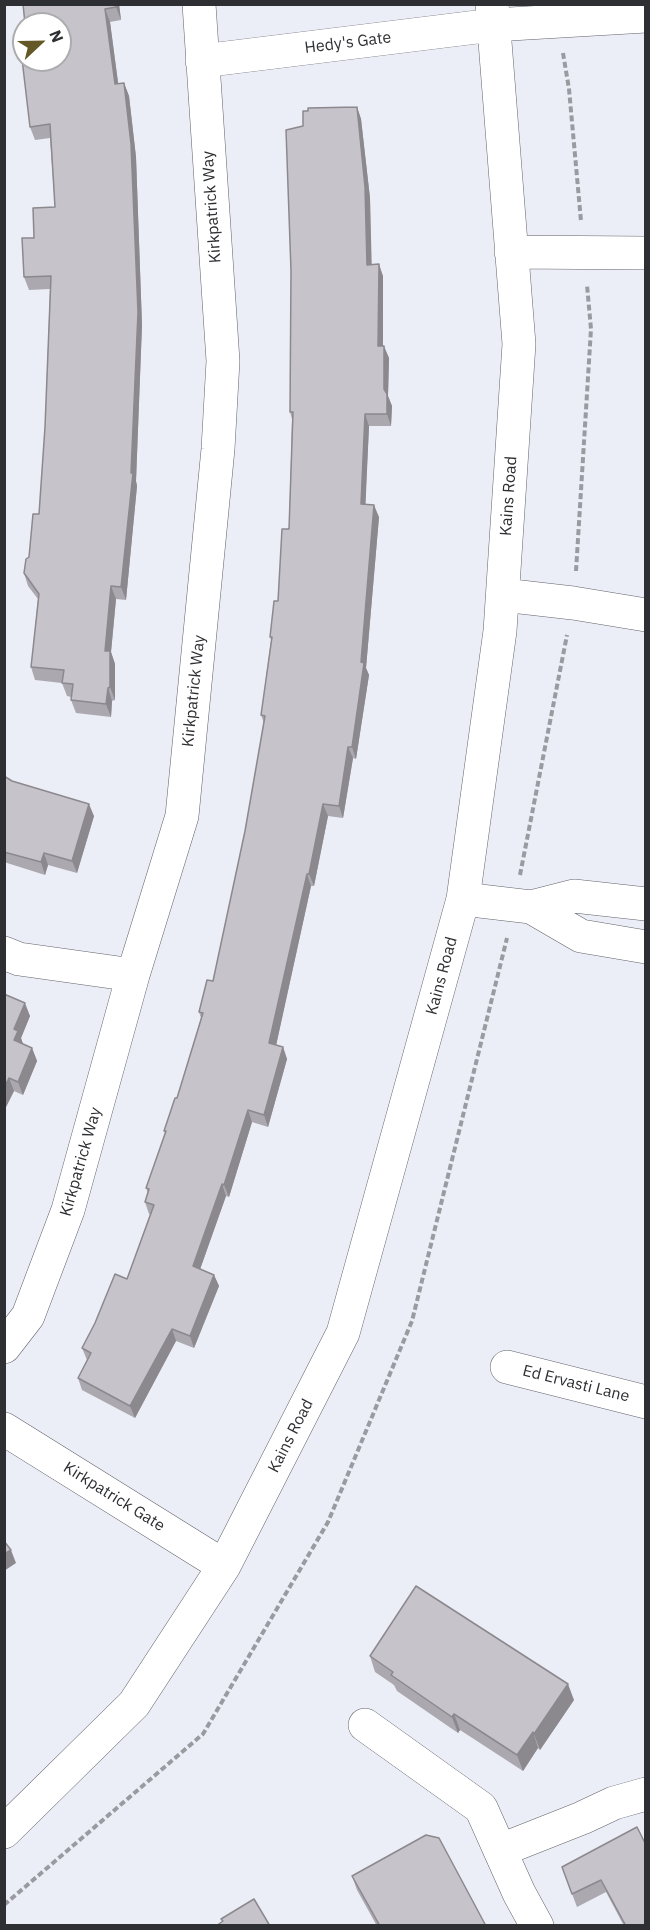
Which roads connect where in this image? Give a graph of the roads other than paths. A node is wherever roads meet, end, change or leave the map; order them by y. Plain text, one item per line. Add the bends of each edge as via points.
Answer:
1 (199, 4) edge
2 (492, 15) edge
3 (645, 16) edge
4 (202, 61) junction
5 (511, 252) junction
6 (645, 253) edge
7 (502, 595) junction
8 (645, 615) edge
9 (463, 898) junction
10 (645, 904) edge
11 (531, 907) junction
12 (645, 947) edge
13 (4, 953) edge
14 (133, 975) junction
15 (4, 1347) edge
16 (507, 1367) dead end
17 (645, 1402) edge
18 (4, 1429) edge
19 (224, 1566) junction
20 (365, 1725) dead end
21 (645, 1794) edge
22 (4, 1832) edge
23 (501, 1850) junction
24 (537, 1926) edge

1 - 4 street, Kirkpatrick Way
2 - 3 street, Hedy's Gate
2 - 4 street, Hedy's Gate
2 - 5 street, Kains Road
4 - 14 street, Kirkpatrick Way via 223,361 218,449 182,816
5 - 6 street
5 - 7 street, Kains Road via 519,344
7 - 8 street
7 - 9 street, Kains Road
9 - 11 street
9 - 19 street, Kains Road via 343,1334
10 - 11 street via 574,896
11 - 12 street via 581,936
13 - 14 street via 19,959
14 - 15 street, Kirkpatrick Way via 68,1210 28,1316
16 - 17 street, Ed Ervasti Lane
18 - 19 street, Kirkpatrick Gate
19 - 22 street, Kains Road via 134,1704
20 - 23 street via 481,1808
21 - 23 street
23 - 24 street

